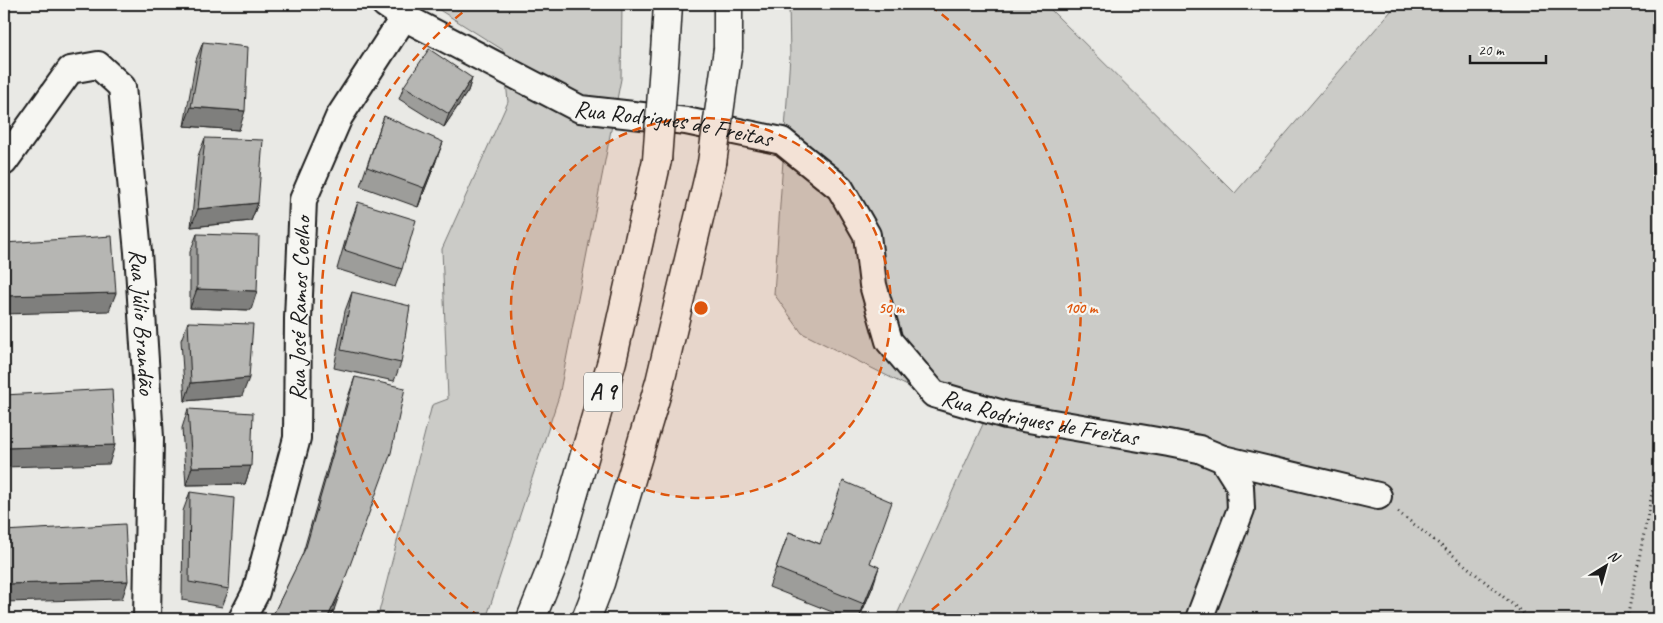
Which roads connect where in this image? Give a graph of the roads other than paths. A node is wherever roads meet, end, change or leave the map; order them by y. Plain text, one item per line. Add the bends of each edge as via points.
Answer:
1 (668, 4) edge
2 (728, 4) edge
3 (394, 10) edge
4 (4, 162) edge
5 (1223, 458) junction
6 (1378, 496) road end
7 (147, 619) edge
8 (242, 619) edge
9 (531, 619) edge
10 (586, 619) edge
11 (1199, 619) edge

1 - 9 highway, A 9, bridge via 657,160 612,361 554,562
2 - 10 highway, A 9, bridge via 728,49 712,163 660,382 600,583
3 - 5 street, Rua Rodrigues de Freitas via 580,109 686,121 782,141 840,188 867,235 874,285 889,341 934,394 1006,415 1169,443
3 - 8 street, Rua José Ramos Coelho via 303,200 297,438 256,592
4 - 7 street, Rua Júlio Brandão via 70,70 98,65 122,87 138,252 150,438
5 - 6 street, Rua Rodrigues de Freitas
5 - 11 street via 1240,486 1241,509

